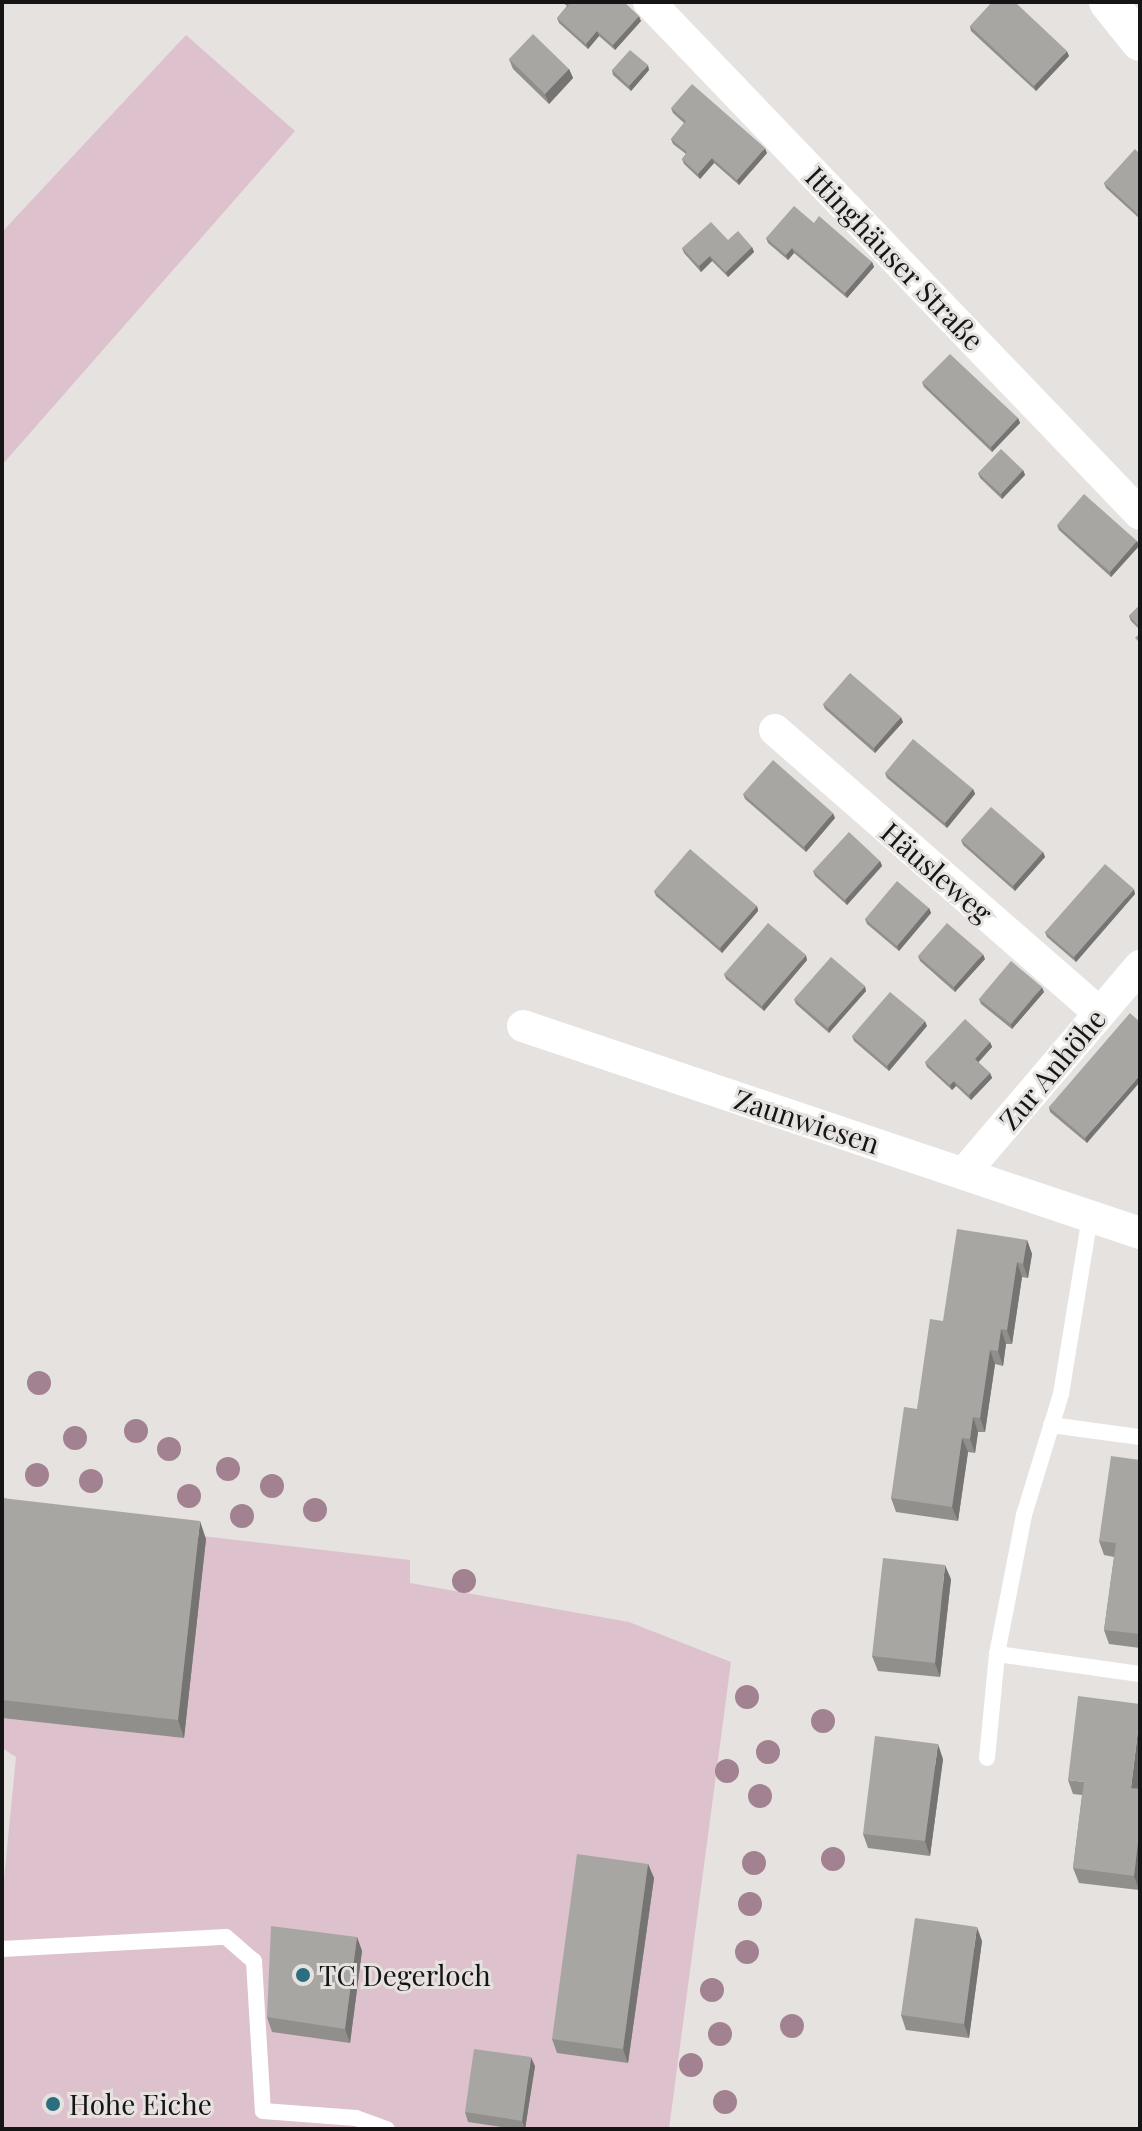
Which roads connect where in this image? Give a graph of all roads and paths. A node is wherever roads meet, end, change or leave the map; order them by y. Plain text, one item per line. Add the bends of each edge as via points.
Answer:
1 (649, 2) edge
2 (1108, 2) edge
3 (1140, 42) edge
4 (1140, 514) edge
5 (775, 730) dead end
6 (1140, 966) edge
7 (1099, 1013) junction
8 (523, 1026) dead end
9 (964, 1173) junction
10 (1090, 1217) junction
11 (1140, 1233) edge
12 (1051, 1425) junction
13 (1140, 1437) edge
14 (997, 1654) junction
15 (1140, 1674) edge
16 (987, 1758) dead end
17 (2, 1949) edge
18 (387, 2129) edge

1 - 4 street, Ittinghäuser Straße
2 - 3 street
5 - 7 street, Häusleweg
6 - 7 street, Zur Anhöhe
7 - 9 street, Zur Anhöhe
8 - 9 street, Zaunwiesen
9 - 10 street, Zaunwiesen
10 - 11 street, Zaunwiesen
10 - 12 lane
12 - 13 lane
12 - 14 lane via 1024,1515
14 - 15 lane
14 - 16 lane
17 - 18 lane via 226,1937 254,1961 263,2111 356,2118

